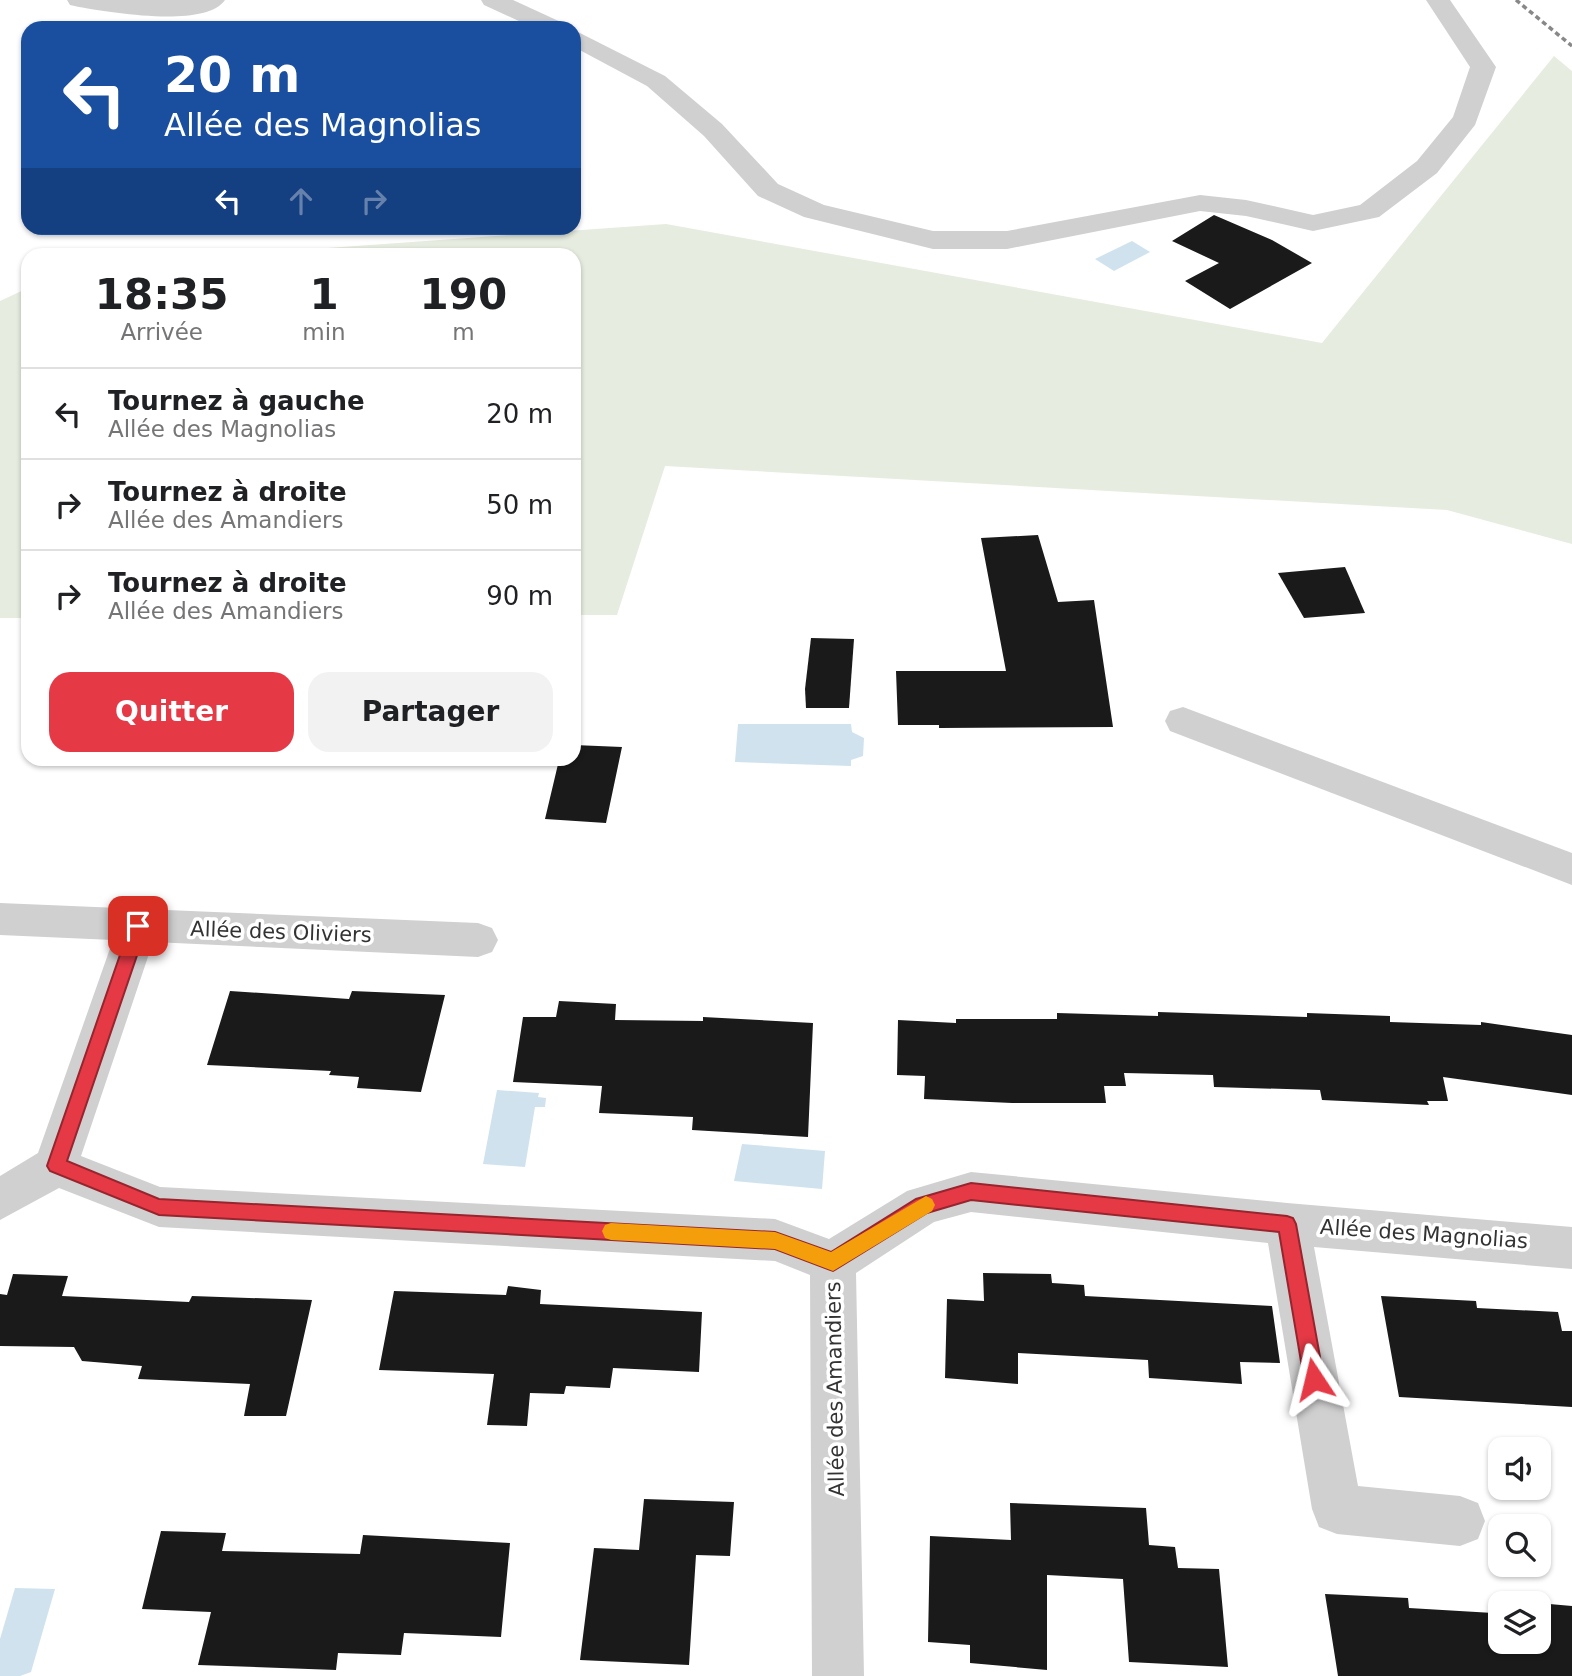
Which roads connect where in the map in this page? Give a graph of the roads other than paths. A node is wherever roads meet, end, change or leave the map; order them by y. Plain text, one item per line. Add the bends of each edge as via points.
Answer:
1 (79, 0) edge
2 (213, 0) edge
3 (493, 0) edge
4 (1438, 0) edge
5 (539, 21) edge
6 (581, 41) edge
7 (1182, 721) dead end
8 (1572, 869) edge
9 (0, 919) edge
10 (138, 926) junction
11 (478, 940) dead end
12 (56, 1166) junction
13 (0, 1200) edge
14 (1287, 1224) junction
15 (1572, 1248) edge
16 (833, 1262) junction
17 (1460, 1521) dead end
18 (838, 1676) edge

1 - 2 street via 140,10 198,6
3 - 5 street
4 - 6 street via 1483,67 1466,119 1427,167 1369,211 1314,223 1246,208 1200,204 1007,240 933,240 814,211 768,190 713,130 656,81
7 - 8 street
9 - 10 street, Allée des Oliviers
10 - 11 street, Allée des Oliviers
10 - 12 street
12 - 13 street
12 - 16 street, Allée des Amandiers via 159,1207 775,1240
14 - 15 street, Allée des Magnolias
14 - 16 street, Allée des Magnolias via 971,1192 923,1205
14 - 17 street via 1337,1509
16 - 18 street, Allée des Amandiers

